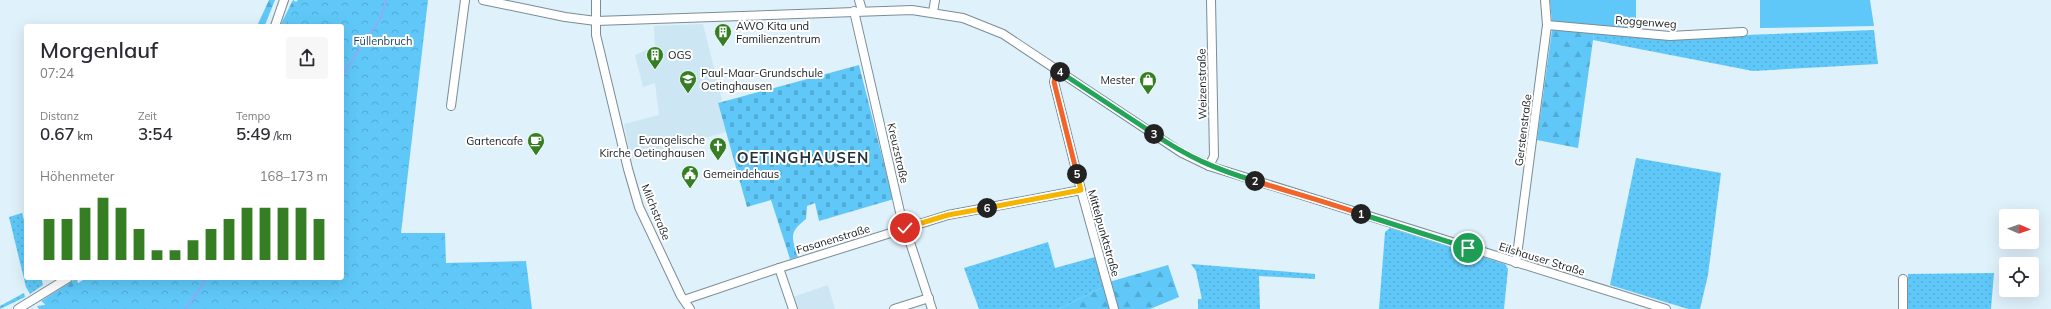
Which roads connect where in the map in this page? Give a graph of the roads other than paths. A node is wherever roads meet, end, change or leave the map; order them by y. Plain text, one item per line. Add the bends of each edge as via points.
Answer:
1 (284, 0) edge
2 (290, 0) edge
3 (465, 0) edge
4 (484, 0) edge
5 (596, 0) edge
6 (860, 0) edge
7 (935, 0) edge
8 (1211, 0) edge
9 (1545, 0) edge
10 (858, 10) junction
11 (933, 12) junction
12 (280, 14) junction
13 (596, 21) junction
14 (276, 24) edge
15 (1547, 25) junction
16 (1743, 32) dead end
17 (1057, 70) junction
18 (451, 106) dead end
19 (1209, 166) junction
20 (1081, 190) junction
21 (905, 228) junction
22 (1516, 263) junction
23 (779, 268) junction
24 (1903, 279) dead end
25 (65, 280) edge
26 (929, 298) junction
27 (684, 300) junction
28 (18, 309) edge
29 (690, 309) edge
30 (793, 309) edge
31 (894, 309) edge
32 (932, 309) edge
33 (1114, 309) edge
34 (1666, 309) edge
35 (1903, 309) edge

1 - 12 street
2 - 12 street
3 - 18 street
4 - 13 street, Eilshauser Straße
5 - 13 street, Milchstraße
6 - 10 street, Kreuzstraße
7 - 11 street
8 - 19 street, Weizenstraße via 1214,156
9 - 15 street, Gerstenstraße
10 - 11 street, Eilshauser Straße
10 - 13 street, Eilshauser Straße
10 - 21 street, Kreuzstraße
11 - 17 street, Eilshauser Straße via 985,25 1021,45
12 - 14 street
13 - 27 street, Milchstraße via 596,35 620,139 639,207
15 - 16 street, Roggenweg via 1670,36
15 - 22 street, Gerstenstraße
17 - 19 street, Eilshauser Straße via 1182,153
17 - 20 street, Mittelpunktstraße via 1054,82
19 - 22 street, Eilshauser Straße
20 - 21 street, Fasanenstraße via 948,215
20 - 33 street, Mittelpunktstraße
21 - 23 street, Fasanenstraße
21 - 26 street, Kreuzstraße
22 - 34 street, Eilshauser Straße
23 - 27 street, Fasanenstraße
23 - 30 street
24 - 35 street
25 - 28 street
26 - 31 street
26 - 32 street, Kreuzstraße
27 - 29 street, Milchstraße

